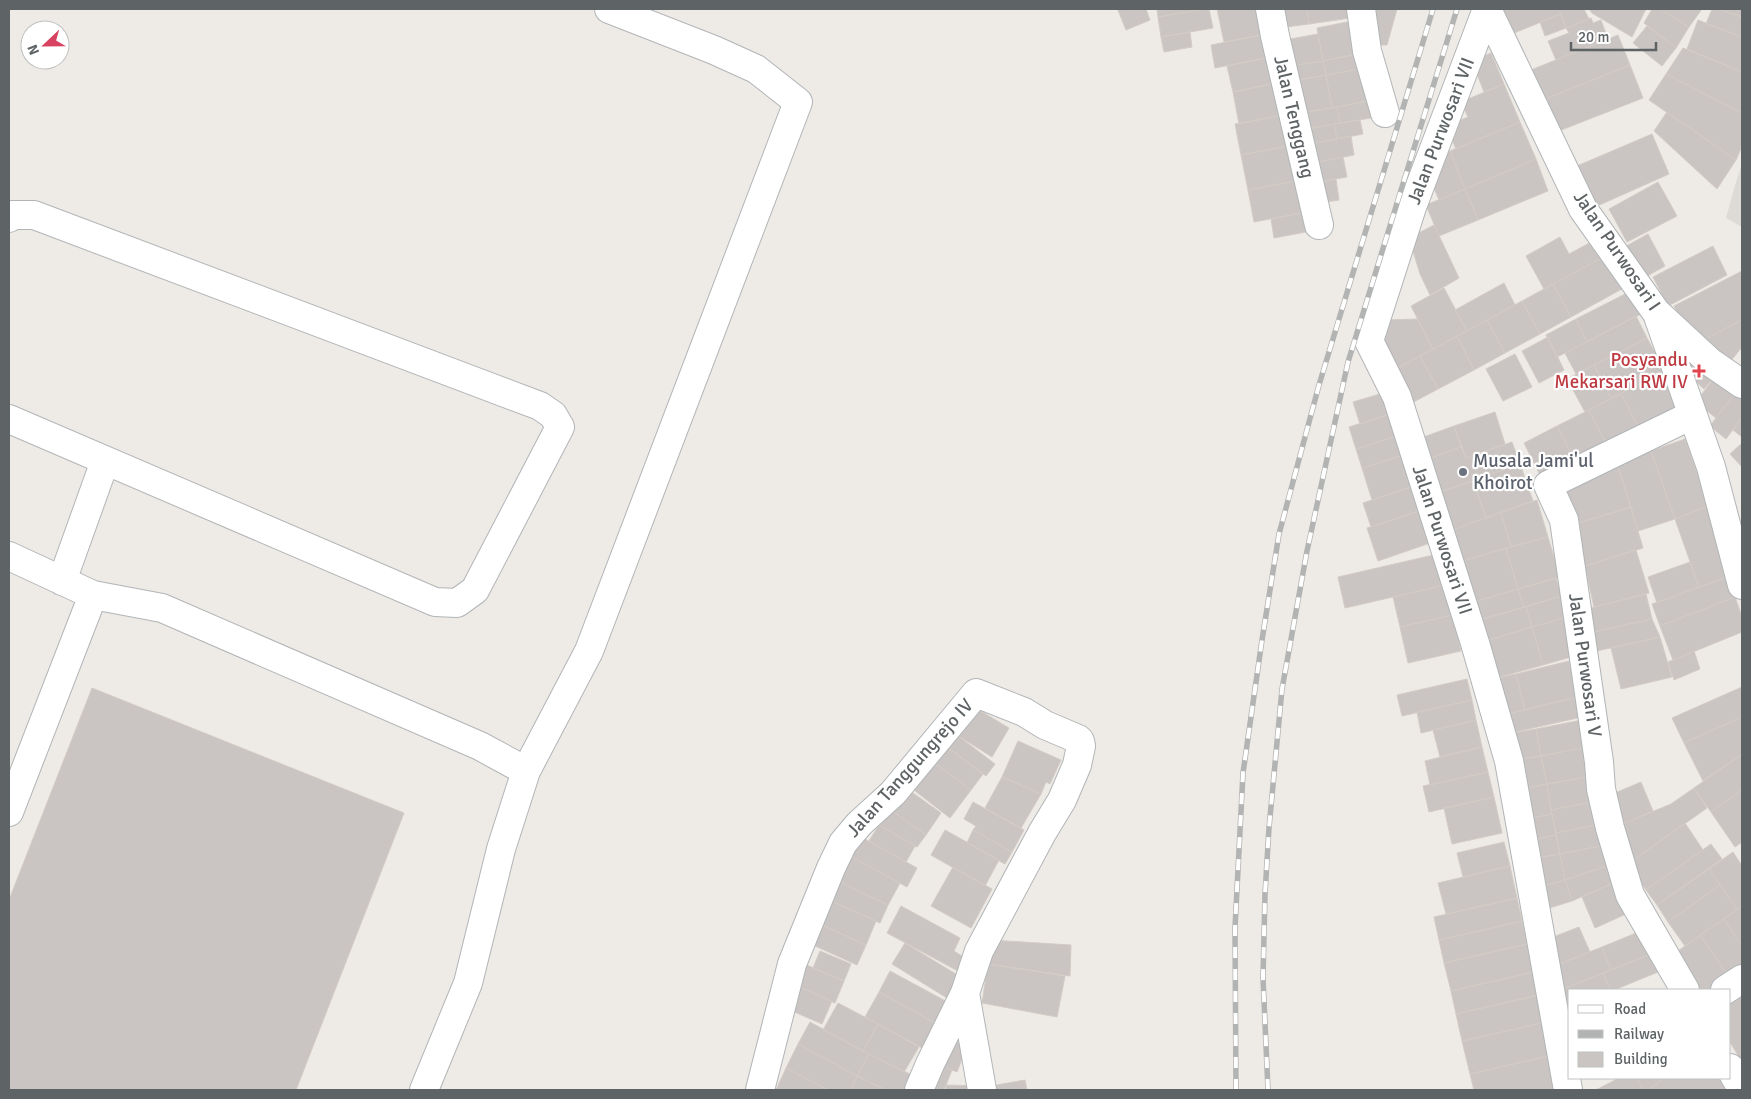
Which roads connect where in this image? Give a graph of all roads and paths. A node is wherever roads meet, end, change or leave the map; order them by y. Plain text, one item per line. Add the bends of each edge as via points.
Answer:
1 (609, 9) edge
2 (1270, 9) edge
3 (1361, 9) edge
4 (1487, 9) edge
5 (1385, 113) dead end
6 (9, 218) edge
7 (1319, 226) dead end
8 (1656, 312) junction
9 (1742, 384) edge
10 (1692, 415) junction
11 (9, 419) edge
12 (105, 461) junction
13 (9, 556) edge
14 (62, 581) junction
15 (1742, 585) edge
16 (93, 595) junction
17 (526, 771) junction
18 (9, 812) edge
19 (1742, 979) edge
20 (1684, 989) edge
21 (1727, 989) edge
22 (965, 993) junction
23 (1731, 1070) edge
24 (1742, 1089) edge
25 (424, 1090) edge
26 (760, 1090) edge
27 (919, 1090) edge
28 (982, 1090) edge
29 (1568, 1090) edge

1 - 17 street via 756,69 798,102 588,651
2 - 7 street, Jalan Tenggang
3 - 5 street via 1367,51
4 - 8 street, Jalan Purwosari I via 1583,209
4 - 29 street, Jalan Purwosari VII via 1412,207 1368,341 1396,398 1509,761
6 - 12 street via 12,215 34,215 531,402 553,415 560,427 475,590 457,603 435,602
8 - 9 street, Jalan Purwosari I via 1710,362
8 - 10 street
10 - 15 street via 1711,467
10 - 20 street, Jalan Purwosari V via 1548,485 1564,520 1601,789 1610,828 1630,895
11 - 12 street
12 - 14 street
13 - 14 street
14 - 16 street
16 - 17 street via 162,608 480,746
16 - 18 street
17 - 25 street via 501,848 468,983
19 - 21 street
22 - 26 street, Jalan Tanggungrejo IV via 983,943 1062,800 1077,765 1081,746 1078,739 976,693 893,793 844,844 792,964
22 - 27 street, Jalan Tanggungrejo IV
22 - 28 street
23 - 24 street

